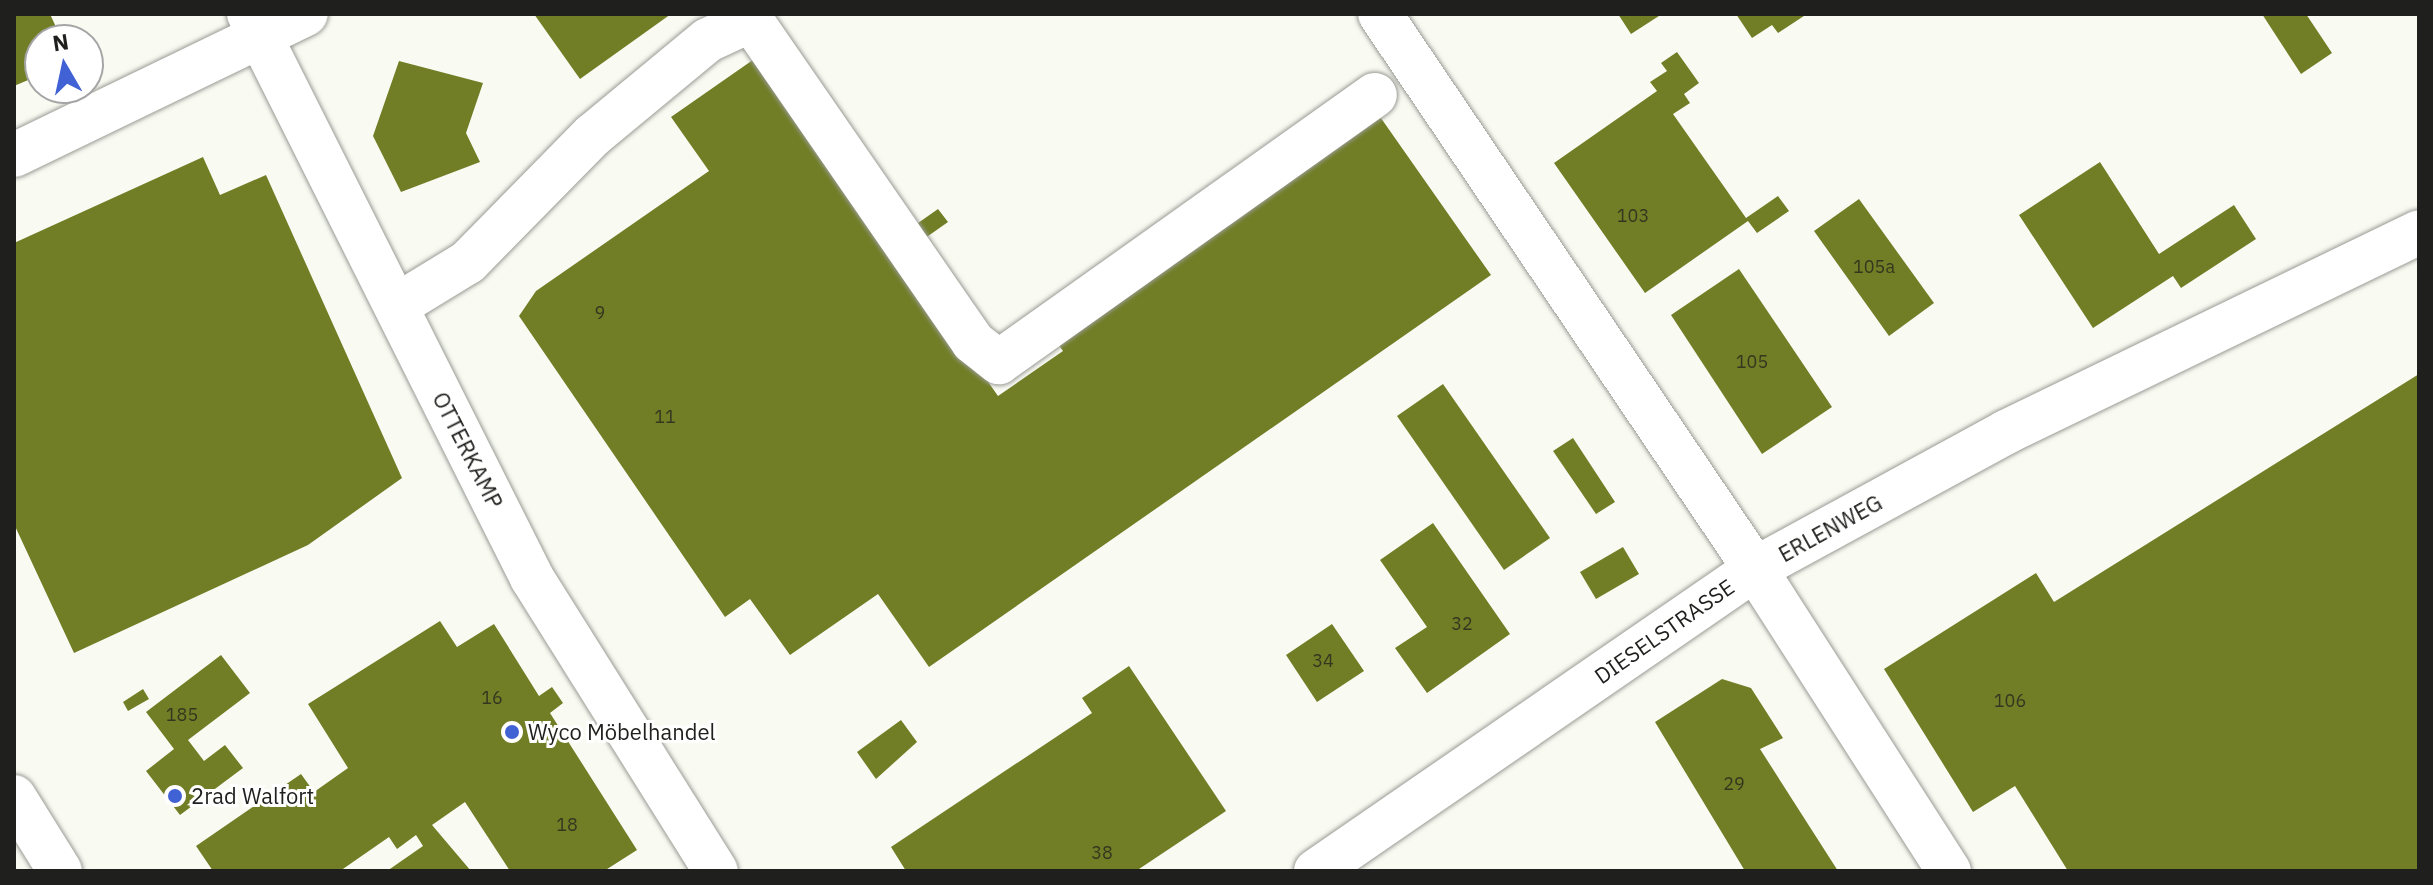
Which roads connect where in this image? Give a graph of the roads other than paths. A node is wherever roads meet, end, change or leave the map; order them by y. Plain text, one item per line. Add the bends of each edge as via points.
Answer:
1 (306, 14) edge
2 (1380, 14) edge
3 (254, 25) edge
4 (1375, 95) dead end
5 (14, 155) edge
6 (2419, 232) edge
7 (396, 306) junction
8 (1755, 569) junction
9 (14, 797) edge
10 (60, 871) edge
11 (716, 871) edge
12 (1316, 871) edge
13 (1949, 871) edge

1 - 3 street
2 - 8 street, ERLENWEG
3 - 5 street
3 - 7 street, OTTERKAMP
4 - 7 street via 999,362 973,342 751,20 708,40 593,135 468,262
6 - 8 street, ERLENWEG via 2006,432
7 - 11 street, OTTERKAMP via 532,578
8 - 12 street, DIESELSTRASSE
8 - 13 street, DIESELSTRASSE
9 - 10 street

